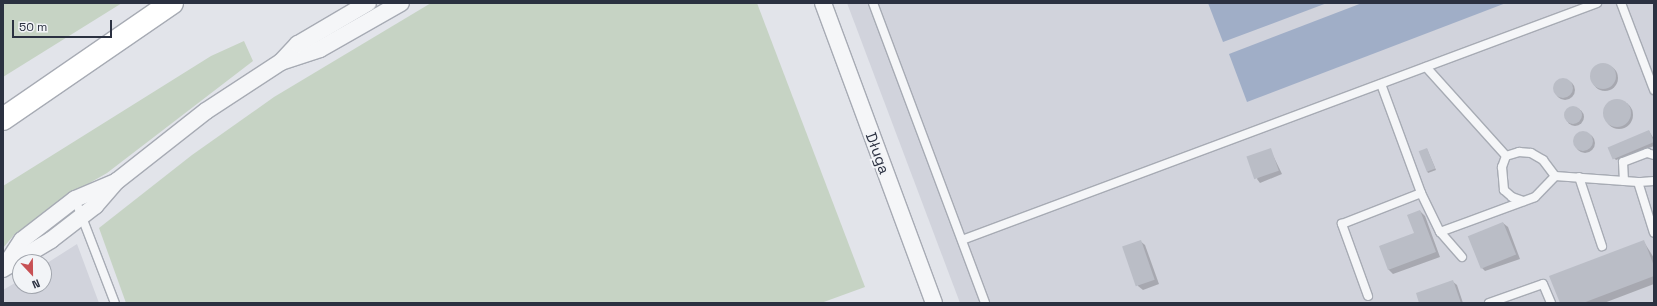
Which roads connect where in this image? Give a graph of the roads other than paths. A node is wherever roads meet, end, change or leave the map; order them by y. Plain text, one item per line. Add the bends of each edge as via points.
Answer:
1 (172, 3) edge
2 (368, 3) edge
3 (401, 3) edge
4 (823, 3) edge
5 (873, 3) edge
6 (1597, 3) edge
7 (1621, 3) edge
8 (281, 62) junction
9 (1426, 67) junction
10 (1381, 84) junction
11 (1654, 90) edge
12 (3, 118) edge
13 (1654, 155) edge
14 (1506, 156) junction
15 (1555, 176) junction
16 (1579, 178) junction
17 (117, 181) junction
18 (1624, 181) junction
19 (1654, 181) edge
20 (1638, 182) junction
21 (1421, 192) junction
22 (75, 200) junction
23 (1523, 201) junction
24 (83, 216) junction
25 (1440, 232) junction
26 (1654, 233) edge
27 (962, 240) junction
28 (1602, 246) dead end
29 (1462, 257) dead end
30 (3, 269) edge
31 (1368, 296) dead end
32 (115, 303) edge
33 (934, 303) edge
34 (985, 303) edge
35 (1489, 303) edge
36 (1551, 303) edge

1 - 12 main road
2 - 8 street via 298,44
3 - 8 street via 320,49
4 - 33 street, Długa
5 - 27 lane
6 - 9 lane
7 - 11 lane
8 - 17 street via 206,111
9 - 10 lane
9 - 14 lane
10 - 21 lane
10 - 27 lane
13 - 18 lane via 1647,153 1623,162
14 - 15 lane via 1519,152 1531,153 1543,160
14 - 23 lane via 1502,167 1504,190 1512,197
15 - 16 lane
15 - 23 lane via 1535,197
16 - 18 lane
16 - 28 lane
17 - 22 street
17 - 24 street
18 - 20 lane
19 - 20 lane
20 - 26 lane
21 - 25 lane
21 - 31 lane via 1342,224
22 - 24 lane
22 - 30 street via 22,240
23 - 25 lane
24 - 30 street via 51,240
24 - 32 lane
25 - 29 lane
27 - 34 lane
35 - 36 lane via 1543,284

